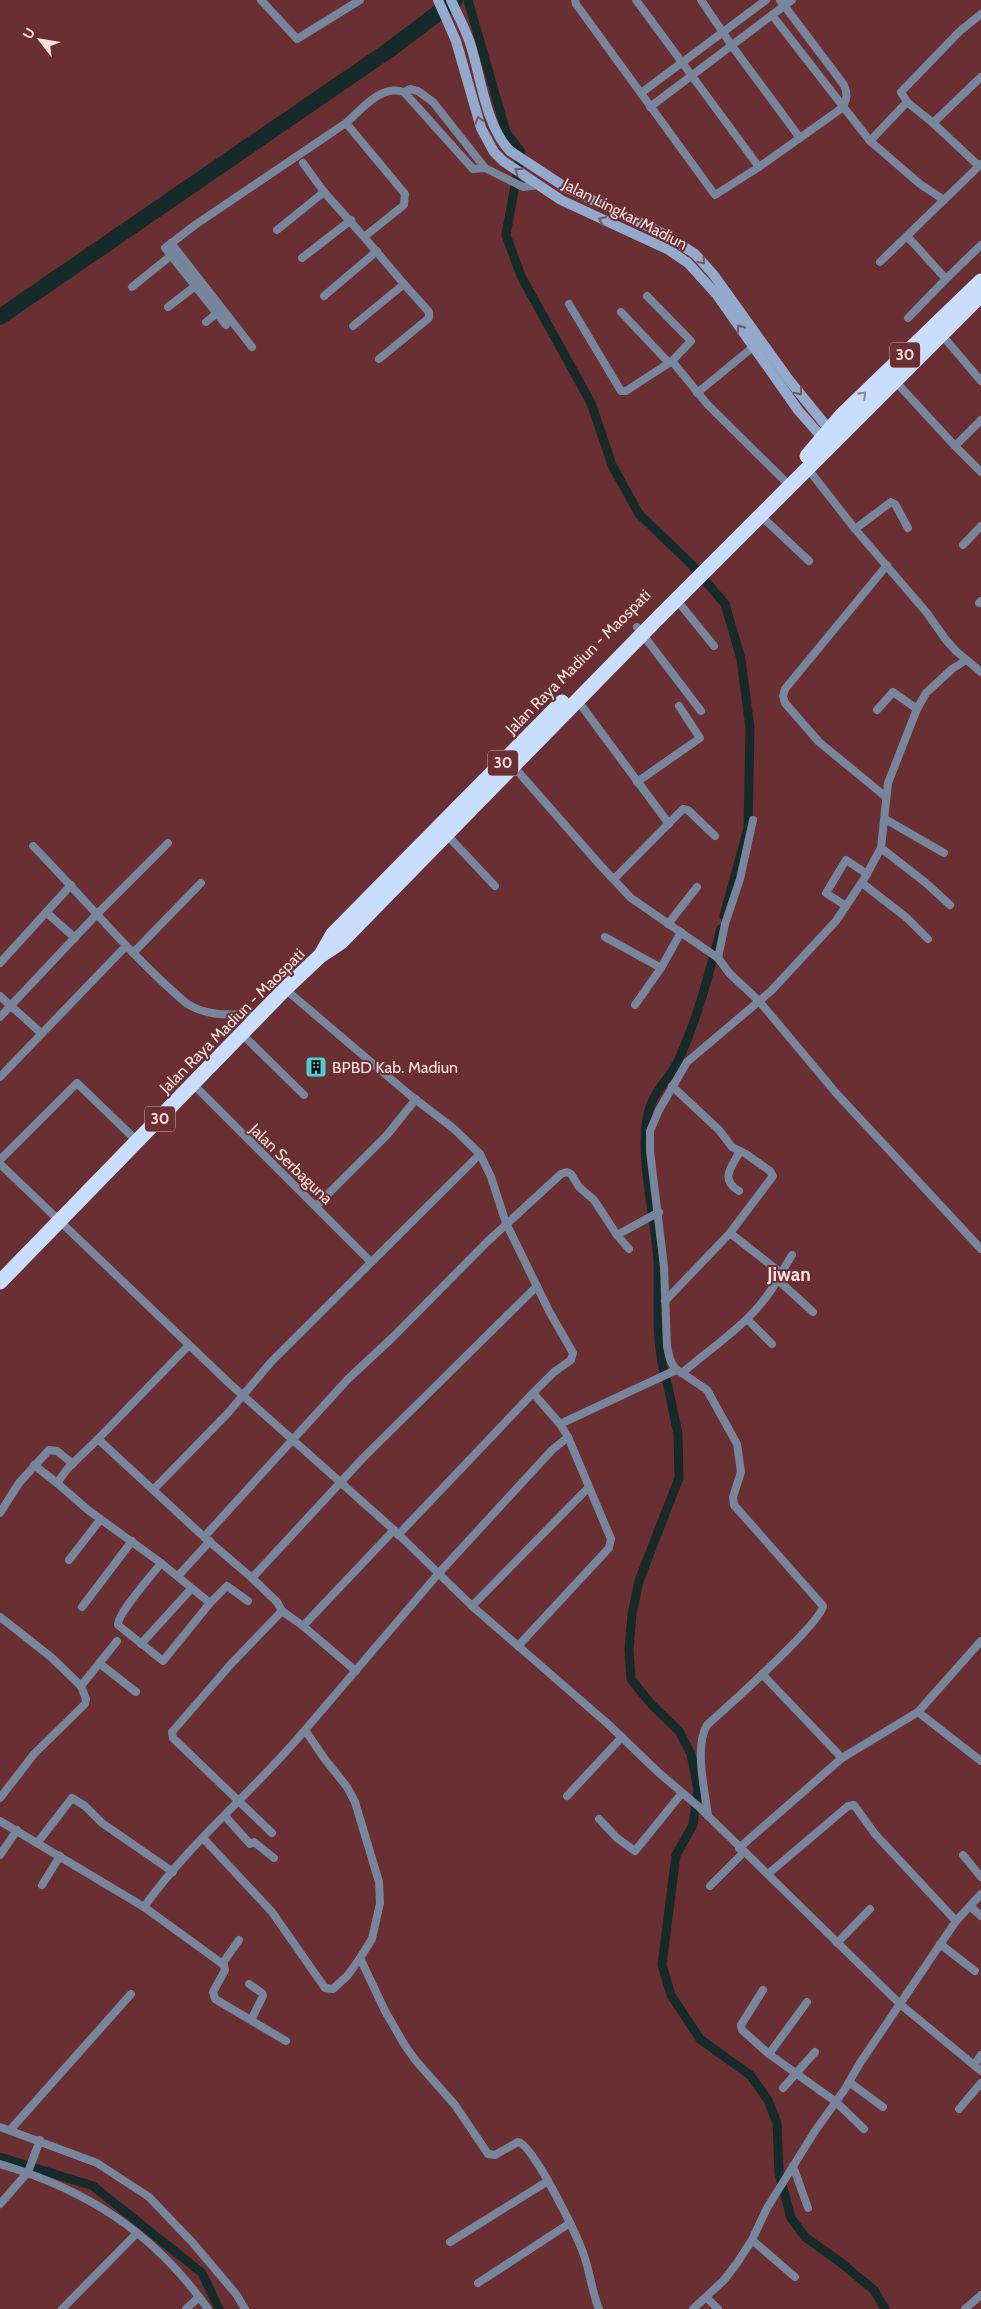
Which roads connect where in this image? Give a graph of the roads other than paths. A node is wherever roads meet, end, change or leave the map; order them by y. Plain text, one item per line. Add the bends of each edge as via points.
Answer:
1 (261, 0) edge
2 (360, 0) edge
3 (438, 0) edge
4 (450, 0) edge
5 (576, 0) edge
6 (636, 0) edge
7 (701, 0) edge
8 (792, 0) edge
9 (761, 1) edge
10 (782, 3) edge
11 (981, 14) edge
12 (772, 15) junction
13 (724, 32) junction
14 (732, 46) junction
15 (682, 64) junction
16 (691, 77) junction
17 (979, 81) edge
18 (404, 92) junction
19 (641, 93) junction
20 (907, 102) junction
21 (650, 107) junction
22 (842, 108) junction
23 (346, 123) junction
24 (933, 123) junction
25 (452, 125) junction
26 (441, 134) junction
27 (800, 138) junction
28 (870, 141) junction
29 (303, 163) dead end
30 (980, 165) edge
31 (758, 167) junction
32 (485, 168) junction
33 (536, 183) junction
34 (324, 192) junction
35 (944, 200) junction
36 (631, 219) junction
37 (351, 220) junction
38 (277, 230) dead end
39 (626, 231) junction
40 (907, 236) junction
41 (364, 237) junction
42 (981, 245) edge
43 (377, 251) junction
44 (174, 254) junction
45 (302, 258) dead end
46 (880, 262) dead end
47 (946, 279) junction
48 (981, 281) edge
49 (198, 284) junction
50 (404, 284) junction
51 (132, 287) dead end
52 (981, 295) edge
53 (324, 296) dead end
54 (647, 296) dead end
55 (569, 304) dead end
56 (168, 307) dead end
57 (621, 312) dead end
58 (216, 314) junction
59 (908, 318) dead end
60 (206, 322) dead end
61 (226, 326) dead end
62 (353, 326) dead end
63 (942, 335) junction
64 (252, 347) dead end
65 (754, 347) junction
66 (379, 359) dead end
67 (670, 362) junction
68 (895, 381) junction
69 (981, 381) edge
70 (697, 393) junction
71 (981, 420) edge
72 (829, 437) junction
73 (954, 446) junction
74 (808, 469) junction
75 (981, 472) edge
76 (785, 481) junction
77 (760, 516) junction
78 (981, 526) edge
79 (908, 528) dead end
80 (855, 529) junction
81 (963, 545) dead end
82 (809, 561) dead end
83 (887, 565) junction
84 (700, 570) junction
85 (676, 600) junction
86 (640, 630) junction
87 (714, 646) dead end
88 (966, 660) junction
89 (981, 672) edge
90 (578, 701) junction
91 (679, 706) dead end
92 (917, 709) junction
93 (877, 710) dead end
94 (701, 711) dead end
95 (514, 767) junction
96 (637, 782) junction
97 (886, 797) junction
98 (885, 819) junction
99 (753, 820) dead end
100 (669, 824) junction
101 (446, 835) junction
102 (715, 836) dead end
103 (168, 843) dead end
104 (33, 846) dead end
105 (881, 848) junction
106 (944, 854) dead end
107 (405, 869) junction
108 (868, 874) junction
109 (614, 879) junction
110 (202, 883) dead end
111 (862, 883) junction
112 (71, 885) junction
113 (495, 886) dead end
114 (697, 887) dead end
115 (950, 905) dead end
116 (846, 906) junction
117 (46, 912) junction
118 (97, 914) junction
119 (668, 924) junction
120 (681, 932) junction
121 (75, 938) junction
122 (605, 938) dead end
123 (928, 940) dead end
124 (126, 946) junction
125 (133, 953) junction
126 (716, 958) junction
127 (0, 963) edge
128 (660, 968) junction
129 (285, 989) junction
130 (0, 996) edge
131 (759, 1002) junction
132 (636, 1005) dead end
133 (11, 1006) junction
134 (261, 1014) junction
135 (0, 1017) edge
136 (42, 1033) junction
137 (242, 1034) junction
138 (0, 1077) edge
139 (193, 1084) junction
140 (672, 1086) junction
141 (304, 1095) dead end
142 (416, 1099) junction
143 (138, 1142) junction
144 (740, 1151) junction
145 (480, 1154) junction
146 (0, 1160) edge
147 (0, 1164) edge
148 (739, 1191) dead end
149 (316, 1206) junction
150 (658, 1213) junction
151 (59, 1223) junction
152 (506, 1223) junction
153 (730, 1233) junction
154 (617, 1235) junction
155 (981, 1249) edge
156 (629, 1250) dead end
157 (792, 1255) dead end
158 (371, 1262) junction
159 (780, 1276) junction
160 (0, 1282) edge
161 (537, 1286) junction
162 (665, 1301) junction
163 (813, 1312) dead end
164 (748, 1320) junction
165 (772, 1344) dead end
166 (189, 1345) junction
167 (679, 1372) junction
168 (533, 1393) junction
169 (242, 1394) junction
170 (560, 1424) junction
171 (568, 1437) junction
172 (98, 1439) junction
173 (292, 1439) junction
174 (73, 1464) junction
175 (34, 1465) junction
176 (341, 1482) junction
177 (56, 1483) junction
178 (588, 1488) junction
179 (153, 1490) junction
180 (3, 1502) edge
181 (0, 1513) edge
182 (100, 1520) junction
183 (396, 1532) junction
184 (207, 1539) junction
185 (132, 1540) junction
186 (69, 1560) dead end
187 (161, 1563) junction
188 (438, 1574) junction
189 (178, 1576) junction
190 (252, 1578) junction
191 (191, 1589) junction
192 (248, 1602) dead end
193 (210, 1603) junction
194 (472, 1606) junction
195 (82, 1607) dead end
196 (282, 1612) junction
197 (0, 1617) edge
198 (304, 1626) junction
199 (981, 1641) edge
200 (117, 1642) dead end
201 (141, 1644) junction
202 (518, 1646) junction
203 (99, 1663) junction
204 (356, 1671) junction
205 (762, 1674) junction
206 (82, 1686) junction
207 (136, 1692) dead end
208 (918, 1712) junction
209 (305, 1730) junction
210 (622, 1737) junction
211 (842, 1758) junction
212 (981, 1761) edge
213 (684, 1795) junction
214 (567, 1796) dead end
215 (0, 1798) edge
216 (239, 1802) junction
217 (225, 1816) junction
218 (708, 1816) junction
219 (599, 1819) dead end
220 (0, 1820) edge
221 (17, 1830) junction
222 (272, 1833) dead end
223 (204, 1838) junction
224 (38, 1842) junction
225 (742, 1850) junction
226 (0, 1855) edge
227 (962, 1855) dead end
228 (60, 1856) junction
229 (274, 1858) dead end
230 (173, 1872) junction
231 (768, 1874) junction
232 (981, 1877) edge
233 (42, 1886) dead end
234 (710, 1886) dead end
235 (981, 1894) edge
236 (970, 1906) junction
237 (144, 1907) junction
238 (870, 1909) dead end
239 (981, 1916) edge
240 (956, 1921) junction
241 (239, 1940) dead end
242 (837, 1943) junction
243 (940, 1944) junction
244 (360, 1958) junction
245 (222, 1964) junction
246 (975, 1972) dead end
247 (249, 1984) dead end
248 (763, 1990) dead end
249 (131, 1994) dead end
250 (807, 2002) dead end
251 (900, 2004) junction
252 (251, 2020) junction
253 (286, 2041) dead end
254 (815, 2052) dead end
255 (769, 2054) junction
256 (981, 2055) edge
257 (974, 2065) junction
258 (981, 2071) edge
259 (797, 2075) junction
260 (849, 2082) junction
261 (981, 2083) edge
262 (783, 2088) dead end
263 (836, 2102) junction
264 (883, 2107) dead end
265 (959, 2109) dead end
266 (0, 2127) edge
267 (11, 2129) junction
268 (864, 2129) dead end
269 (40, 2140) junction
270 (0, 2164) edge
271 (793, 2166) junction
272 (29, 2169) junction
273 (548, 2181) junction
274 (0, 2204) edge
275 (808, 2208) dead end
276 (570, 2223) junction
277 (137, 2233) junction
278 (752, 2240) junction
279 (450, 2242) dead end
280 (795, 2277) dead end
281 (478, 2283) dead end
282 (981, 2295) edge
283 (199, 2297) junction
284 (706, 2297) junction
285 (62, 2309) edge
286 (186, 2309) edge
287 (208, 2309) edge
288 (245, 2309) edge
289 (599, 2309) edge
290 (693, 2309) edge
291 (718, 2309) edge
292 (965, 2309) edge

1 - 2 street via 298,39
33 -> 3 main road, Jalan Lingkar Madiun via 504,162 487,142
4 - 36 main road, Jalan Lingkar Madiun via 470,42 498,136 510,151 572,190
5 - 19 street
6 - 15 street
7 - 13 street
8 - 10 street
9 - 13 street
10 - 12 street
10 - 22 street via 844,85 847,92
11 - 20 street via 902,89 901,95
12 - 14 street
12 - 22 street
13 - 14 street
13 - 15 street
14 - 16 street
14 - 27 street
15 - 16 street
15 - 19 street
16 - 21 street
16 - 31 street
17 - 24 street
18 - 23 street via 388,90 376,96
18 - 25 street via 410,89 418,91 433,102
18 - 26 street
19 - 21 street
20 - 24 street
20 - 28 street
21 - 31 street via 715,195
22 - 27 street
22 - 28 street
23 - 41 street via 405,194 404,205
23 - 44 street via 165,248
24 - 30 street
25 - 26 street
25 - 32 street
26 - 32 street via 473,169
27 - 31 street
28 - 35 street
29 - 34 street
30 - 35 street
32 - 33 street via 523,187
39 -> 33 main road, Jalan Lingkar Madiun via 561,200
34 - 37 street
34 - 38 street
35 - 40 street
36 - 39 main road
36 -> 72 main road, Jalan Lingkar Madiun via 687,247 700,259
37 - 41 street
37 - 45 street
65 -> 39 main road, Jalan Lingkar Madiun via 717,295 688,264 669,250
40 - 46 street
40 - 47 street
41 - 43 street
42 - 47 street
43 - 50 street
43 - 53 street
44 - 49 street
44 - 51 street
47 - 59 street
72 -> 48 highway, 30
49 - 56 street
49 - 58 street
49 - 64 street
50 - 62 street
50 - 66 street via 429,312 429,318
52 - 63 highway, 30
54 - 67 street via 692,341
55 - 67 street via 621,391 626,391
57 - 67 street
58 - 60 street
58 - 61 street
63 - 68 highway, 30
63 - 69 street
65 - 70 street
65 - 72 main road, Jalan Lingkar Madiun via 798,410
67 - 70 street
68 - 72 highway, 30
68 - 73 street
70 - 76 street
71 - 73 street
72 - 74 highway, Jalan Raya Madiun - Maospati / 30
72 - 76 highway, Jalan Raya Madiun - Maospati / 30
73 - 75 street
74 - 77 highway, Jalan Raya Madiun - Maospati / 30
74 - 80 street
76 - 84 highway, Jalan Raya Madiun - Maospati / 30
77 - 82 street
77 - 84 highway, Jalan Raya Madiun - Maospati / 30
78 - 81 street
79 - 80 street via 891,502
80 - 83 street
83 - 88 street via 946,640
83 - 97 street via 785,688 783,696 785,703 819,742
84 - 85 highway, Jalan Raya Madiun - Maospati / 30
84 - 86 highway, Jalan Raya Madiun - Maospati / 30
85 - 86 highway, Jalan Raya Madiun - Maospati / 30
85 - 87 street
86 - 90 highway, Jalan Raya Madiun - Maospati / 30
86 - 94 street
86 - 107 highway, Jalan Raya Madiun - Maospati / 30
88 - 89 street
88 - 92 street via 926,692
90 - 95 highway, Jalan Raya Madiun - Maospati / 30
90 - 96 street
91 - 96 street via 700,738
92 - 93 street via 893,692
92 - 97 street via 893,769
95 - 101 highway, Jalan Raya Madiun - Maospati / 30
95 - 109 street
96 - 100 street
97 - 98 street
98 - 105 street
98 - 106 street
99 - 126 street via 740,879
100 - 102 street via 686,809
100 - 109 street
101 - 107 highway, Jalan Raya Madiun - Maospati / 30
101 - 113 street
103 - 118 street
104 - 112 street
105 - 108 street
105 - 115 street
107 - 129 highway, Jalan Raya Madiun - Maospati / 30 via 333,934 320,956
108 - 111 street
108 - 116 street via 846,860 826,893
109 - 119 street via 641,906
110 - 125 street
111 - 116 street
111 - 123 street via 907,918
112 - 117 street
112 - 118 street
114 - 119 street
116 - 131 street via 826,934
117 - 121 street
117 - 127 street
118 - 121 street
118 - 124 street
119 - 120 street
120 - 126 street
120 - 128 street
121 - 133 street
122 - 128 street
124 - 125 street
124 - 136 street
125 - 134 street via 196,1010 211,1014
126 - 131 street
128 - 132 street
129 - 134 highway, Jalan Raya Madiun - Maospati / 30
129 - 142 street
130 - 133 street
131 - 140 street via 692,1057
131 - 155 street via 836,1093
133 - 135 street
133 - 136 street
134 - 137 highway, Jalan Raya Madiun - Maospati / 30
136 - 138 street
137 - 139 highway, Jalan Raya Madiun - Maospati / 30
137 - 141 street
139 - 143 highway, Jalan Raya Madiun - Maospati / 30
139 - 149 street, Jalan Serbaguna
140 - 144 street via 719,1130 732,1147
140 - 150 street via 650,1131
142 - 145 street
142 - 149 street via 387,1135
143 - 146 street via 77,1083
143 - 151 highway, Jalan Raya Madiun - Maospati / 30
144 - 148 street via 728,1177
144 - 153 street via 773,1176
145 - 152 street
145 - 158 street
147 - 151 street
149 - 158 street, Jalan Serbaguna
150 - 154 street
150 - 162 street
151 - 160 highway, Jalan Raya Madiun - Maospati / 30
151 - 166 street
152 - 154 street via 567,1172 594,1200
152 - 161 street
152 - 173 street via 348,1378
153 - 159 street
153 - 162 street
154 - 156 street
157 - 159 street
158 - 169 street
159 - 163 street
159 - 164 street
161 - 168 street via 573,1353 572,1360
161 - 176 street
162 - 167 street via 667,1346 670,1359
164 - 165 street
164 - 167 street
166 - 169 street
166 - 172 street
167 - 170 street
167 - 205 street via 707,1390 737,1444 741,1472 733,1497 734,1505 824,1606
168 - 170 street
168 - 183 street
169 - 173 street
169 - 179 street via 228,1413
170 - 171 street
171 - 178 street
171 - 188 street via 552,1450
172 - 174 street
172 - 179 street
173 - 176 street
173 - 184 street
174 - 175 street via 54,1450 49,1450
174 - 177 street
175 - 177 street
175 - 180 street
176 - 183 street
176 - 190 street
177 - 182 street
178 - 194 street
178 - 202 street via 611,1539 609,1548
179 - 184 street
180 - 181 street
182 - 185 street
182 - 186 street
183 - 188 street
183 - 198 street
184 - 189 street
184 - 190 street
185 - 187 street
185 - 195 street
187 - 189 street
187 - 201 street via 117,1622
188 - 194 street
188 - 204 street
189 - 191 street
190 - 196 street via 277,1602
191 - 193 street
191 - 201 street
192 - 193 street via 227,1586
193 - 201 street via 163,1661
194 - 202 street
196 - 198 street
196 - 216 street via 173,1728 174,1738
197 - 206 street
198 - 204 street
199 - 208 street
200 - 203 street
202 - 210 street
203 - 206 street
203 - 207 street
204 - 209 street
205 - 211 street
205 - 218 street via 703,1732 703,1776
206 - 215 street via 85,1704 34,1754
208 - 211 street
208 - 212 street
209 - 216 street
209 - 244 street via 355,1802 379,1882 380,1903 372,1938
210 - 213 street
210 - 214 street
211 - 225 street
213 - 218 street
213 - 219 street via 636,1851
216 - 217 street
216 - 222 street
217 - 223 street
217 - 229 street via 250,1844 254,1842
218 - 225 street
220 - 221 street
221 - 224 street
221 - 226 street
223 - 230 street
223 - 244 street via 272,1912 325,1988 333,1989
224 - 228 street
224 - 230 street via 72,1798
225 - 231 street
225 - 234 street
227 - 232 street
228 - 233 street
228 - 237 street
230 - 237 street
231 - 240 street via 848,1806 854,1805 875,1834
231 - 242 street
235 - 236 street
236 - 239 street
236 - 240 street
237 - 245 street
238 - 242 street
240 - 243 street
241 - 245 street
242 - 251 street
243 - 246 street
243 - 251 street
244 - 273 street via 404,2044 416,2062 455,2104 488,2154 495,2155 511,2145 526,2145
245 - 252 street via 225,1970 213,1992 214,1997
247 - 252 street via 263,1996
248 - 255 street via 741,2027
249 - 267 street
250 - 255 street
251 - 257 street
251 - 260 street
252 - 253 street
254 - 259 street
255 - 259 street
256 - 257 street
257 - 258 street
259 - 262 street
259 - 263 street
260 - 263 street
260 - 264 street
261 - 265 street
263 - 268 street
263 - 271 street
266 - 267 street
267 - 269 street
269 - 272 street
269 - 288 street via 97,2163 149,2198 192,2242
270 - 272 street
271 - 275 street
271 - 278 street
272 - 274 street
272 - 277 street via 76,2192
273 - 276 street
273 - 279 street
276 - 281 street
276 - 289 street via 583,2251
277 - 283 street via 169,2262
277 - 285 street
278 - 280 street
278 - 284 street via 724,2280
282 - 292 street
283 - 286 street
283 - 287 street
284 - 290 street
284 - 291 street

